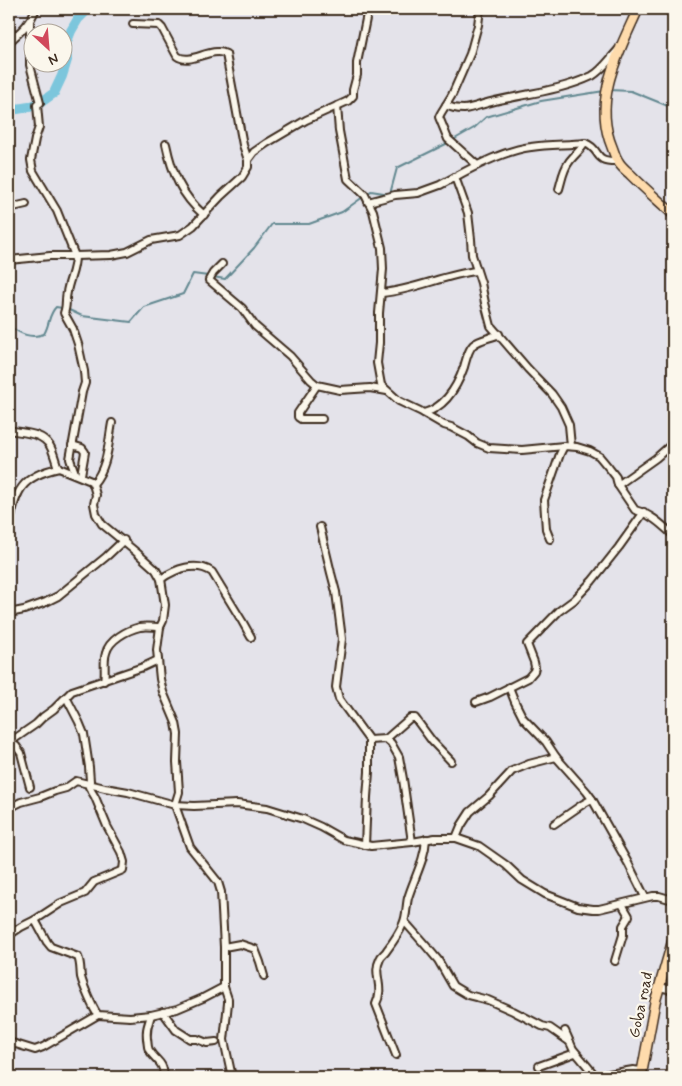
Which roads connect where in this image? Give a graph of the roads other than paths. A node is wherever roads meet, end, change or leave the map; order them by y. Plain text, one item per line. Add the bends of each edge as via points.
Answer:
1 (36, 9) edge
2 (368, 9) edge
3 (480, 9) edge
4 (638, 9) edge
5 (30, 21) junction
6 (134, 24) dead end
7 (9, 42) edge
8 (620, 48) junction
9 (446, 105) junction
10 (337, 106) junction
11 (585, 143) junction
12 (166, 144) dead end
13 (248, 160) junction
14 (618, 161) junction
15 (477, 165) junction
16 (455, 178) junction
17 (559, 189) dead end
18 (368, 202) junction
19 (26, 204) dead end
20 (9, 208) edge
21 (673, 214) edge
22 (204, 215) junction
23 (76, 256) junction
24 (9, 260) edge
25 (222, 264) dead end
26 (476, 271) junction
27 (382, 293) junction
28 (499, 334) junction
29 (317, 385) junction
30 (387, 391) junction
31 (424, 413) junction
32 (322, 419) dead end
33 (112, 423) dead end
34 (9, 430) edge
35 (673, 443) edge
36 (72, 445) junction
37 (568, 446) junction
38 (59, 468) junction
39 (81, 476) junction
40 (93, 484) junction
41 (618, 485) junction
42 (644, 512) junction
43 (320, 527) dead end
44 (9, 528) edge
45 (673, 536) edge
46 (550, 539) dead end
47 (124, 540) junction
48 (161, 579) junction
49 (9, 613) edge
50 (160, 627) junction
51 (250, 637) dead end
52 (158, 660) junction
53 (104, 681) junction
54 (509, 687) junction
55 (66, 697) junction
56 (476, 702) dead end
57 (386, 739) junction
58 (369, 740) junction
59 (9, 742) edge
60 (556, 757) junction
61 (451, 761) dead end
62 (89, 784) junction
63 (30, 787) dead end
64 (592, 799) junction
65 (175, 805) junction
66 (9, 808) edge
67 (554, 824) dead end
68 (456, 838) junction
69 (426, 839) junction
70 (412, 842) junction
71 (365, 845) junction
72 (645, 897) junction
73 (673, 900) edge
74 (622, 904) junction
75 (34, 920) junction
76 (405, 922) junction
77 (9, 935) edge
78 (673, 940) edge
79 (224, 946) junction
80 (614, 961) dead end
81 (264, 976) dead end
82 (224, 986) junction
83 (659, 987) junction
84 (673, 990) edge
85 (163, 1012) junction
86 (98, 1015) junction
87 (151, 1015) junction
88 (565, 1031) dead end
89 (9, 1042) edge
90 (216, 1042) dead end
91 (570, 1042) junction
92 (575, 1053) junction
93 (396, 1055) dead end
94 (539, 1066) dead end
95 (642, 1076) edge
96 (164, 1077) edge
97 (232, 1077) edge

1 - 5 street
2 - 10 street via 353,96
3 - 9 street via 470,54
4 - 8 main road
5 - 7 street
5 - 23 street via 30,65 40,103 37,105 39,127 31,160 33,171 61,220
6 - 13 street via 159,25 180,58 214,52 226,54
8 - 9 street via 592,76 561,87 464,109
8 - 14 main road via 604,106 608,137
9 - 15 street via 440,117 448,139
10 - 13 street via 267,143
10 - 18 street via 348,179 366,195
11 - 14 street via 600,158
11 - 15 street via 531,146
11 - 17 street via 569,161
12 - 22 street via 174,175 191,203
13 - 22 street via 242,177
14 - 21 main road
15 - 16 street
16 - 18 street via 418,193
16 - 26 street via 468,213
18 - 27 street via 382,248
19 - 20 street
22 - 23 street via 180,235 151,240 127,252
23 - 24 street
23 - 36 street via 64,313 78,344 85,383
25 - 29 street via 209,280 242,308 255,326
26 - 27 street
26 - 28 street via 491,326
27 - 30 street via 377,363 381,385
28 - 31 street via 473,346 443,404
28 - 37 street via 561,407 569,425
29 - 30 street via 340,390 370,388
29 - 32 street via 298,417
30 - 31 street
31 - 37 street via 489,448 522,450
33 - 40 street via 108,454
34 - 38 street via 41,437 51,447
35 - 41 street
36 - 39 street via 70,462
36 - 39 street via 85,452
37 - 41 street via 599,456
37 - 46 street via 560,454 544,500
38 - 39 street
38 - 44 street via 32,476 12,505
39 - 40 street
40 - 47 street via 96,514 106,527
41 - 42 street via 635,510
42 - 45 street
42 - 54 street via 592,581 527,644 534,671 528,678
43 - 58 street via 336,592 342,639 336,693
47 - 48 street via 156,570
47 - 49 street via 58,596
48 - 50 street via 165,605
48 - 51 street via 182,569 208,569
50 - 52 street
50 - 53 street via 140,627 114,640 106,652
52 - 53 street
52 - 65 street via 163,692 178,734 179,792
53 - 55 street via 72,691
54 - 56 street
54 - 60 street via 524,718
55 - 59 street via 36,724
55 - 62 street via 84,734
57 - 58 street
57 - 61 street via 413,717
57 - 70 street via 399,757
58 - 71 street
59 - 63 street via 21,753
60 - 64 street
60 - 68 street via 512,771 470,812
62 - 65 street
62 - 66 street via 76,782
62 - 75 street via 121,852 123,870 94,882 85,893
64 - 67 street
64 - 72 street
65 - 71 street via 237,804 268,808 303,819 344,840
65 - 79 street via 190,847 218,882
68 - 69 street
68 - 74 street via 479,846 527,884 565,903 593,909
69 - 70 street
69 - 76 street
70 - 71 street
72 - 73 street
72 - 74 street
74 - 80 street via 629,916 622,926 623,935
75 - 77 street
75 - 86 street via 51,947 78,957 81,978
76 - 91 street via 438,960 453,986 550,1028
76 - 93 street via 380,959 377,972 381,991 376,1004
78 - 83 main road, Goba road
79 - 81 street via 240,944 255,949
79 - 82 street
82 - 85 street via 182,1007
82 - 97 street via 228,1003 224,1040
83 - 84 street
83 - 95 main road, Goba road
85 - 87 street
85 - 90 street via 176,1030 190,1039
86 - 87 street
86 - 89 street via 35,1050
87 - 96 street via 146,1032 147,1045 162,1064
88 - 91 street
91 - 92 street
92 - 94 street
92 - 95 street via 597,1076 634,1070

